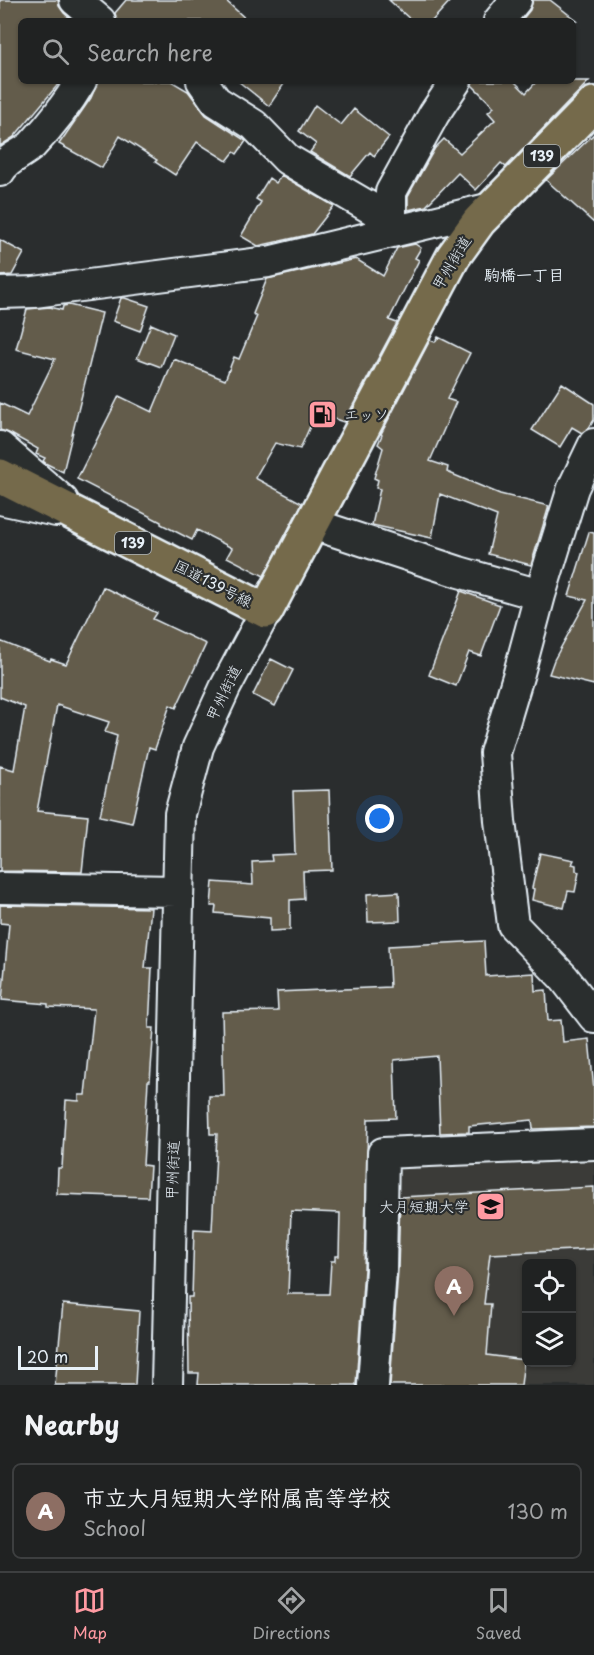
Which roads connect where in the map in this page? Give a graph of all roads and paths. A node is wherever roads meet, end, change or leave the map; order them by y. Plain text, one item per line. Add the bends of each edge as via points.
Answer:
1 (79, 84) edge
2 (204, 84) edge
3 (454, 84) edge
4 (594, 104) edge
5 (0, 171) edge
6 (491, 208) junction
7 (393, 224) junction
8 (0, 293) edge
9 (0, 447) edge
10 (592, 454) edge
11 (0, 476) edge
12 (0, 499) edge
13 (81, 517) junction
14 (313, 524) junction
15 (540, 595) junction
16 (266, 611) junction
17 (0, 888) edge
18 (177, 891) junction
19 (594, 1017) edge
20 (594, 1144) edge
21 (167, 1385) edge
22 (373, 1385) edge

1 - 5 street via 33,143 4,163
2 - 7 street via 216,100 254,125 287,159
3 - 7 street via 392,192
4 - 6 highway, 甲州街道 / 139
6 - 7 street
6 - 14 highway, 甲州街道 / 139 via 453,256
7 - 8 street via 268,262
9 - 13 street
10 - 15 street via 573,488
11 - 13 highway, 国道139号線 / 139
12 - 13 street
13 - 16 highway, 国道139号線 / 139
14 - 15 street
14 - 16 highway, 甲州街道 / 139
15 - 19 street via 495,753 513,925 564,978
16 - 18 street, 甲州街道 via 221,698 191,769 180,814
17 - 18 street
18 - 21 street, 甲州街道
20 - 22 street via 384,1153

